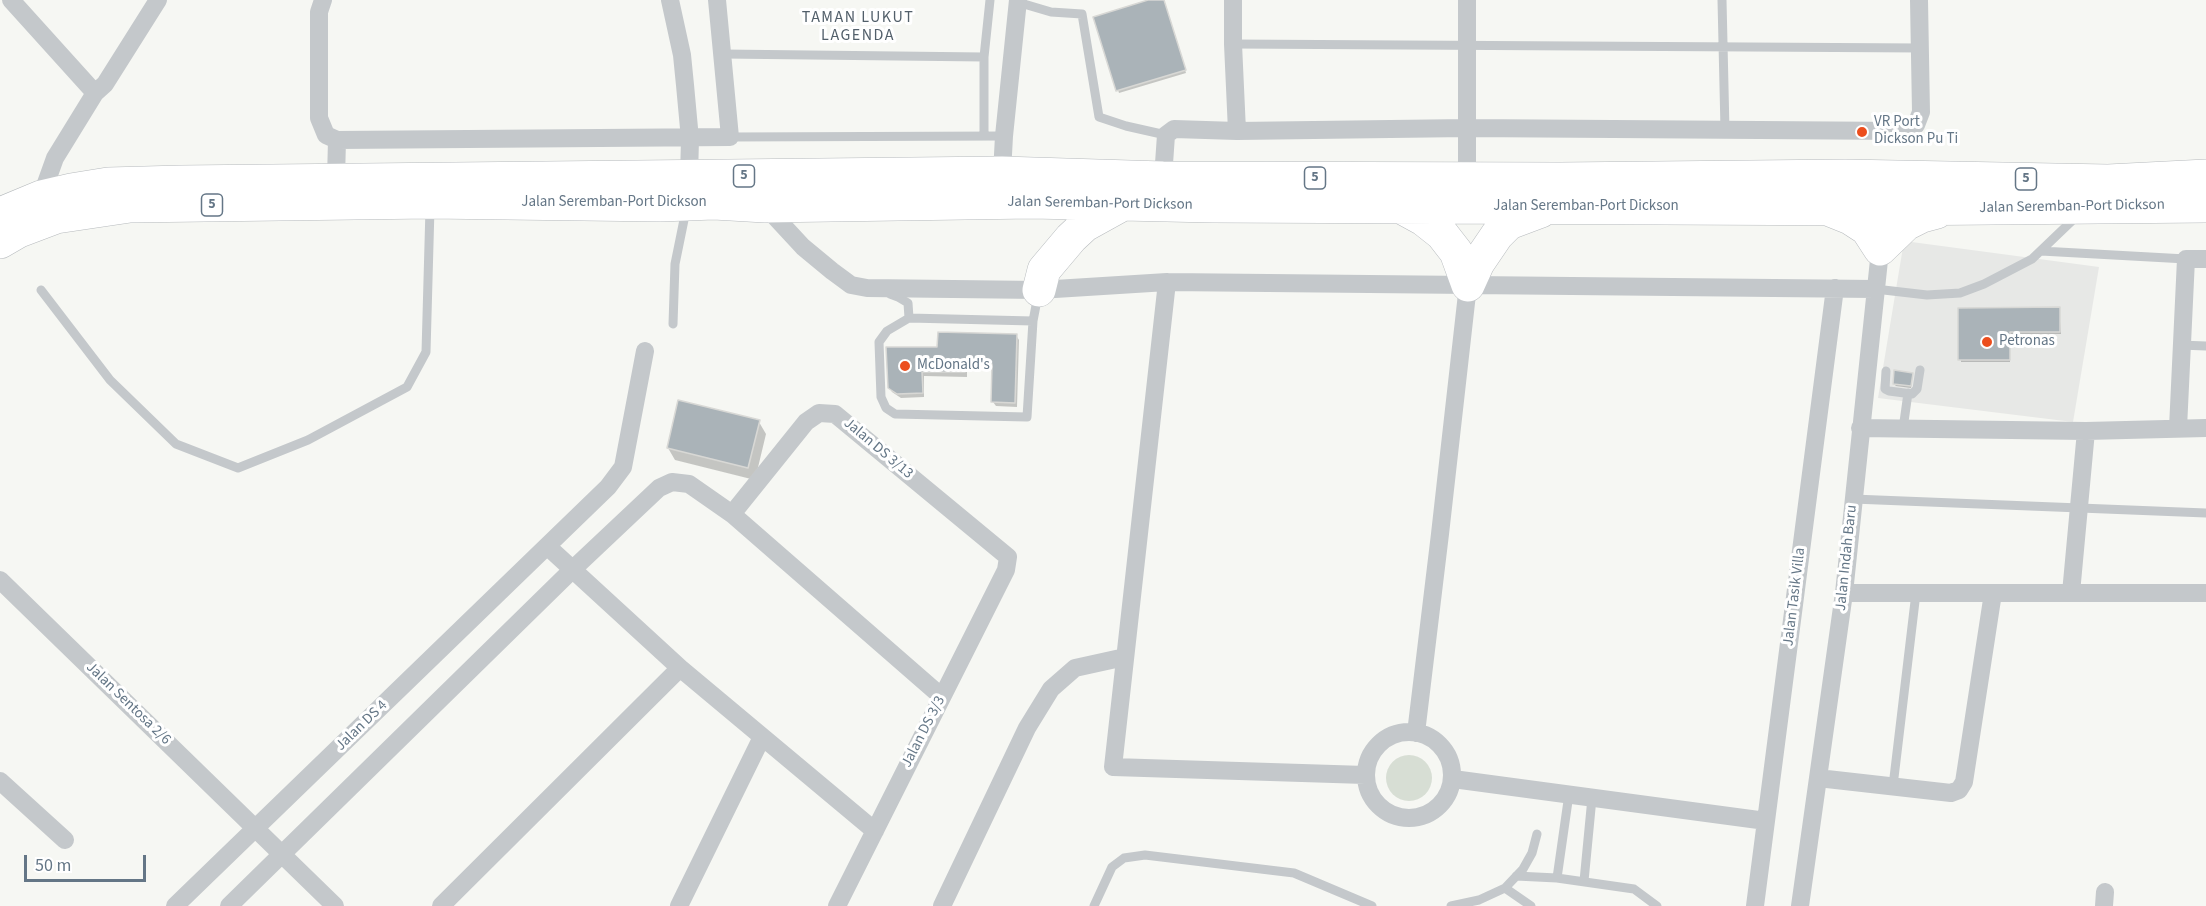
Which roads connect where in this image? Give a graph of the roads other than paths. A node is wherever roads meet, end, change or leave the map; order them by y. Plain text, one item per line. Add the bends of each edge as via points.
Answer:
1 (11, 0) edge
2 (158, 0) edge
3 (323, 0) edge
4 (670, 0) edge
5 (717, 0) edge
6 (990, 0) edge
7 (1233, 0) edge
8 (1467, 0) edge
9 (1722, 0) edge
10 (1919, 0) edge
11 (1018, 1) edge
12 (1233, 44) junction
13 (1467, 46) junction
14 (1722, 47) junction
15 (1921, 48) junction
16 (723, 54) junction
17 (984, 57) junction
18 (95, 93) junction
19 (1467, 128) junction
20 (1725, 130) junction
21 (1237, 131) junction
22 (1166, 135) junction
23 (984, 136) junction
24 (1004, 136) junction
25 (730, 137) junction
26 (690, 139) junction
27 (337, 140) junction
28 (1002, 173) junction
29 (1845, 176) junction
30 (2206, 177) edge
31 (1163, 178) junction
32 (1940, 178) junction
33 (336, 179) junction
34 (1467, 179) junction
35 (40, 197) junction
36 (688, 197) junction
37 (430, 202) junction
38 (984, 202) junction
39 (1032, 202) junction
40 (1125, 203) junction
41 (765, 206) junction
42 (2087, 206) junction
43 (2206, 206) edge
44 (1401, 207) junction
45 (1439, 207) junction
46 (1506, 207) junction
47 (1550, 207) junction
48 (1826, 209) junction
49 (1887, 209) junction
50 (1952, 209) junction
51 (0, 214) edge
52 (0, 242) edge
53 (1880, 249) junction
54 (2041, 250) junction
55 (2186, 259) junction
56 (2206, 259) edge
57 (1167, 282) junction
58 (1468, 285) junction
59 (867, 288) junction
60 (1835, 288) junction
61 (1875, 289) junction
62 (41, 290) dead end
63 (1039, 290) junction
64 (909, 318) junction
65 (1033, 321) junction
66 (673, 324) dead end
67 (2180, 345) junction
68 (2206, 346) edge
69 (645, 351) dead end
70 (1920, 370) dead end
71 (1886, 371) dead end
72 (1908, 393) junction
73 (1860, 428) junction
74 (2178, 428) junction
75 (2206, 428) edge
76 (1903, 429) junction
77 (2086, 431) junction
78 (1853, 499) junction
79 (2078, 509) junction
80 (2206, 513) edge
81 (732, 514) junction
82 (547, 546) junction
83 (1008, 557) joint
84 (572, 570) junction
85 (0, 580) edge
86 (1916, 592) junction
87 (1844, 593) junction
88 (1993, 593) junction
89 (2071, 593) junction
90 (2206, 593) edge
91 (1125, 657) junction
92 (680, 669) junction
93 (942, 697) junction
94 (1416, 733) junction
95 (762, 737) junction
96 (1365, 775) junction
97 (1818, 778) junction
98 (1453, 779) junction
99 (0, 781) edge
100 (1893, 786) junction
101 (1569, 795) junction
102 (1592, 798) junction
103 (1766, 821) junction
104 (255, 829) junction
105 (875, 831) junction
106 (1538, 834) dead end
107 (65, 840) dead end
108 (281, 854) junction
109 (1516, 876) junction
110 (1557, 878) junction
111 (1584, 881) junction
112 (1505, 888) junction
113 (175, 906) edge
114 (228, 906) edge
115 (335, 906) edge
116 (441, 906) edge
117 (679, 906) edge
118 (837, 906) edge
119 (942, 906) edge
120 (1094, 906) edge
121 (1372, 906) edge
122 (1451, 906) edge
123 (1531, 906) edge
124 (1657, 906) edge
125 (1755, 906) edge
126 (1800, 906) edge

1 - 18 street
2 - 18 street via 105,84
3 - 27 street via 319,12 319,118 326,135
4 - 26 street via 682,55
5 - 16 street
6 - 17 lane
7 - 12 street
8 - 13 street
9 - 14 lane
10 - 15 street
11 - 22 lane via 1051,12 1082,14 1099,117
11 - 24 street
12 - 13 lane
12 - 21 street
13 - 14 lane
13 - 19 street
14 - 15 lane
14 - 20 lane
15 - 20 street via 1921,112 1916,125 1905,131
16 - 17 lane
16 - 25 street
17 - 23 lane
18 - 35 street via 55,158
19 - 20 street
19 - 21 street
19 - 34 street
21 - 22 street via 1174,129
22 - 31 street
23 - 24 lane
23 - 25 lane
24 - 28 street
25 - 26 street
26 - 27 street
26 - 36 street
27 - 33 street
28 - 31 highway, Jalan Seremban-Port Dickson / 5
28 - 36 highway, Jalan Seremban-Port Dickson / 5
28 - 38 highway via 995,192
28 - 39 highway
29 - 32 highway, Jalan Seremban-Port Dickson / 5
29 - 34 highway, Jalan Seremban-Port Dickson / 5
29 - 49 highway
30 - 32 highway, Jalan Seremban-Port Dickson / 5 via 2109,181
31 - 34 highway, Jalan Seremban-Port Dickson / 5
32 - 49 highway
33 - 35 highway, Jalan Seremban-Port Dickson / 5 via 108,184
33 - 36 highway, Jalan Seremban-Port Dickson / 5
34 - 45 highway via 1453,199
34 - 46 highway
35 - 51 highway, Jalan Seremban-Port Dickson / 5
36 - 37 highway, Jalan Seremban-Port Dickson / 5
36 - 41 highway, Jalan Seremban-Port Dickson / 5
36 - 66 lane via 675,264
37 - 52 highway, Jalan Seremban-Port Dickson / 5 via 130,206 56,217
37 - 62 lane via 426,352 407,387 308,440 238,468 176,444 110,380
38 - 39 highway, Jalan Seremban-Port Dickson / 5
38 - 41 highway, Jalan Seremban-Port Dickson / 5
39 - 40 highway, Jalan Seremban-Port Dickson / 5
40 - 44 highway, Jalan Seremban-Port Dickson / 5
40 - 63 highway via 1085,225 1071,238 1044,270
41 - 59 street via 832,271 851,285
42 - 43 highway, Jalan Seremban-Port Dickson / 5
42 - 50 highway, Jalan Seremban-Port Dickson / 5
42 - 54 lane
44 - 45 highway, Jalan Seremban-Port Dickson / 5
44 - 58 highway via 1442,234 1456,252
45 - 46 highway, Jalan Seremban-Port Dickson / 5
46 - 47 highway, Jalan Seremban-Port Dickson / 5
47 - 48 highway, Jalan Seremban-Port Dickson / 5
47 - 58 highway via 1509,223 1485,252
48 - 49 highway, Jalan Seremban-Port Dickson / 5
48 - 53 highway via 1867,229
49 - 50 highway, Jalan Seremban-Port Dickson / 5
49 - 53 street, Jalan Indah Baru
50 - 53 highway via 1906,224
53 - 61 street, Jalan Indah Baru
54 - 55 lane
54 - 61 lane via 2032,259 1960,293 1926,295
55 - 56 street
55 - 67 street
57 - 58 street
57 - 63 street
57 - 91 street
58 - 60 street
58 - 94 street
59 - 63 street
59 - 64 lane via 908,303
60 - 61 street
60 - 103 street, Jalan Tasik Villa
61 - 73 street, Jalan Indah Baru
63 - 65 lane
64 - 65 lane
64 - 65 lane via 879,342 881,397 886,408 895,414 1027,417
67 - 68 lane
67 - 74 street
69 - 82 street, Jalan DS 4 via 623,466 608,487
70 - 72 lane via 1917,389
71 - 72 lane via 1885,389
72 - 76 lane
73 - 76 street
73 - 78 street, Jalan Indah Baru
74 - 75 street
74 - 77 street
76 - 77 street
77 - 79 street
78 - 79 lane
78 - 87 street, Jalan Indah Baru
79 - 80 lane
79 - 89 street
81 - 83 street, Jalan DS 3/13 via 806,422 819,413 835,414
81 - 84 street via 689,484 672,482 659,488
81 - 93 street
82 - 84 street
82 - 104 street, Jalan DS 4
83 - 93 street, Jalan DS 3/3 via 1006,570
84 - 92 street
84 - 108 street
85 - 104 street, Jalan Sentosa 2/6
86 - 87 street
86 - 88 street
86 - 100 lane
87 - 97 street, Jalan Indah Baru
88 - 89 street
88 - 100 street via 1964,782 1951,793
89 - 90 street
91 - 96 street via 1113,768
91 - 119 street via 1075,668 1051,689
92 - 95 street
92 - 116 street
93 - 105 street, Jalan DS 3/3
94 - 96 street via 1387,738 1368,760
94 - 98 street via 1439,744 1452,766
95 - 105 street
95 - 117 street
96 - 98 street via 1368,790 1386,812 1414,819 1440,806
97 - 100 street
97 - 126 street, Jalan Indah Baru
98 - 101 street
99 - 107 street
101 - 102 street
101 - 110 lane
102 - 103 street
102 - 111 lane
103 - 125 street, Jalan Tasik Villa
104 - 108 street, Jalan Sentosa 2/6
104 - 113 street, Jalan DS 4
105 - 118 street, Jalan DS 3/3
106 - 109 lane via 1532,853
108 - 114 street
108 - 115 street, Jalan Sentosa 2/6
109 - 110 lane
109 - 112 lane
110 - 111 lane
111 - 124 lane via 1634,889
112 - 122 lane via 1479,900
112 - 123 lane
120 - 121 lane via 1112,867 1124,858 1145,855 1294,873

